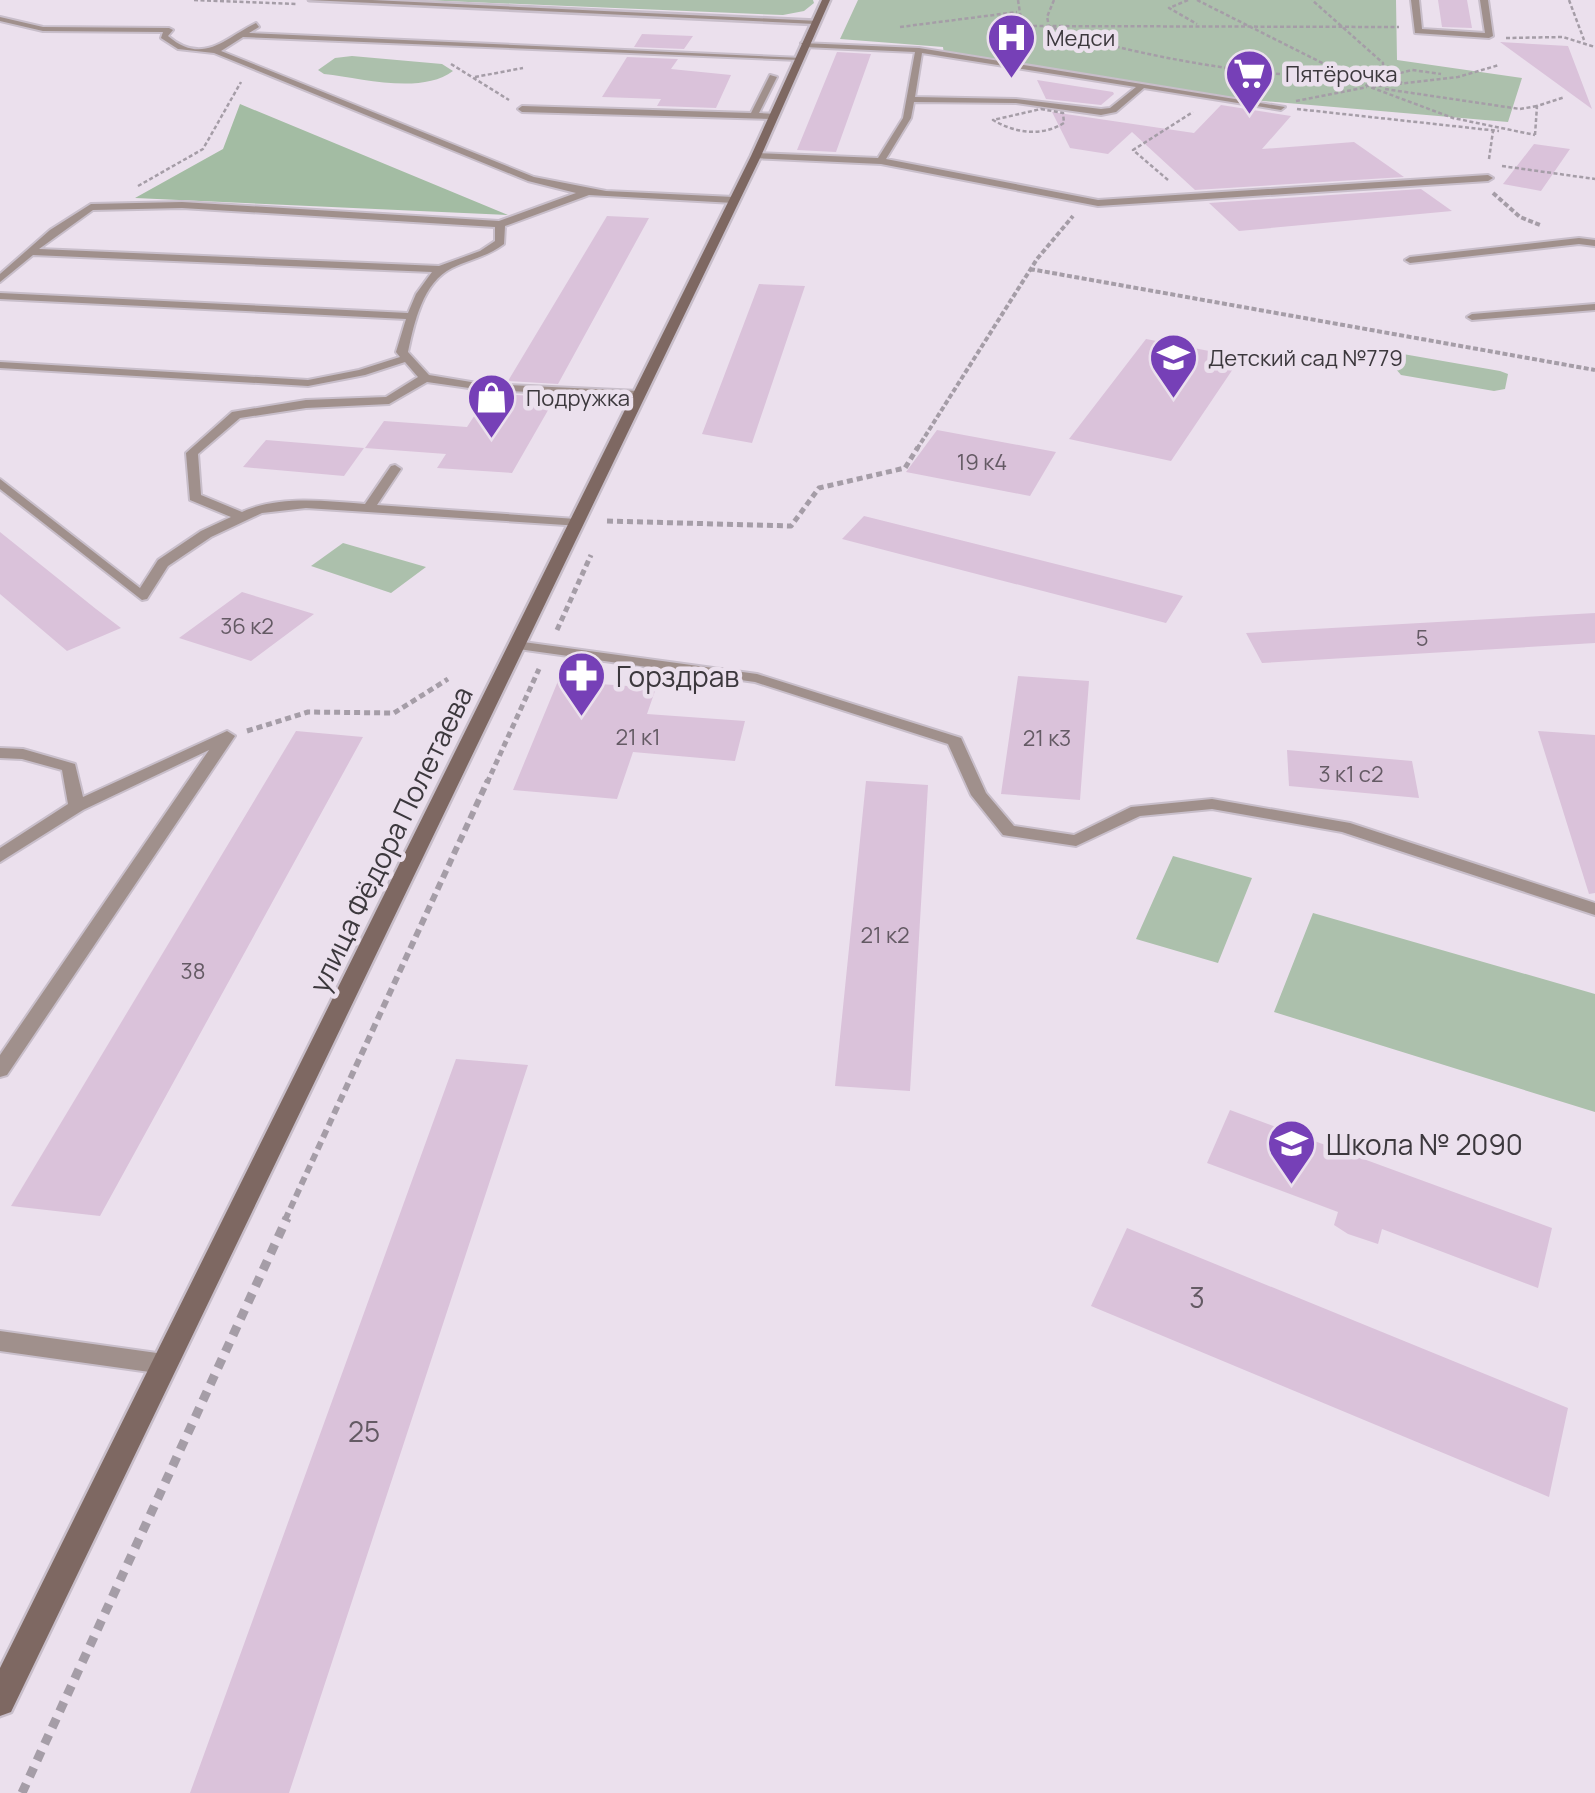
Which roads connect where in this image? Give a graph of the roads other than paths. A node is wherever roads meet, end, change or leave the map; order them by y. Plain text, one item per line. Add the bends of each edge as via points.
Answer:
1 (313, 0) edge
2 (826, 0) edge
3 (1416, 0) edge
4 (1484, 0) edge
5 (0, 19) edge
6 (815, 21) junction
7 (256, 25) dead end
8 (244, 35) junction
9 (919, 50) junction
10 (215, 51) junction
11 (802, 52) junction
12 (774, 77) dead end
13 (1140, 87) junction
14 (910, 99) junction
15 (1283, 105) road end
16 (522, 109) road end
17 (764, 115) junction
18 (756, 156) junction
19 (881, 161) junction
20 (1488, 178) dead end
21 (588, 192) junction
22 (734, 200) junction
23 (500, 224) junction
24 (1595, 243) edge
25 (31, 252) junction
26 (1410, 260) dead end
27 (442, 269) junction
28 (0, 279) edge
29 (0, 296) edge
30 (1595, 307) edge
31 (409, 316) junction
32 (1472, 317) dead end
33 (407, 358) junction
34 (0, 365) edge
35 (424, 378) junction
36 (638, 395) junction
37 (394, 469) dead end
38 (0, 483) edge
39 (369, 508) junction
40 (242, 517) junction
41 (576, 523) junction
42 (516, 645) junction
43 (0, 753) edge
44 (77, 806) junction
45 (0, 856) edge
46 (1595, 909) edge
47 (0, 1070) edge
48 (0, 1341) edge
49 (164, 1364) junction
50 (0, 1701) edge

1 - 6 street
2 - 6 main road, улица Фёдора Полетаева
3 - 4 lane via 1418,31 1489,36
5 - 10 lane via 43,29 169,30 164,36 172,46
6 - 11 main road, улица Фёдора Полетаева
7 - 8 lane
8 - 10 lane
8 - 11 lane
9 - 11 lane
9 - 13 lane
9 - 14 lane
10 - 21 lane via 531,179
11 - 17 main road, улица Фёдора Полетаева
12 - 17 lane
13 - 14 lane via 1100,115 1016,101
13 - 15 lane
14 - 19 lane via 907,118
16 - 17 lane
17 - 18 main road, улица Фёдора Полетаева
18 - 19 lane
18 - 22 main road, улица Фёдора Полетаева
19 - 20 lane via 1098,203
21 - 22 lane
21 - 23 lane
22 - 36 main road, улица Фёдора Полетаева
23 - 25 lane via 182,205 91,208
23 - 27 lane via 500,242 482,257
24 - 26 lane
25 - 27 lane
25 - 28 lane
27 - 31 lane
29 - 31 lane
30 - 32 lane
31 - 33 lane via 402,352
33 - 34 lane via 308,383
33 - 35 lane
35 - 36 lane
35 - 40 lane via 389,400 236,415 192,452 195,497
36 - 41 main road, улица Фёдора Полетаева
37 - 39 lane
38 - 40 lane via 142,596 163,564
39 - 40 lane via 306,504 259,508
39 - 41 lane
41 - 42 main road, улица Фёдора Полетаева
42 - 46 lane via 757,678 955,741 979,795 1009,832 1076,841 1137,811 1212,804 1344,827
42 - 49 main road, улица Фёдора Полетаева
43 - 44 lane via 69,767
44 - 45 lane
44 - 47 lane via 228,736
48 - 49 lane
49 - 50 main road, улица Фёдора Полетаева

